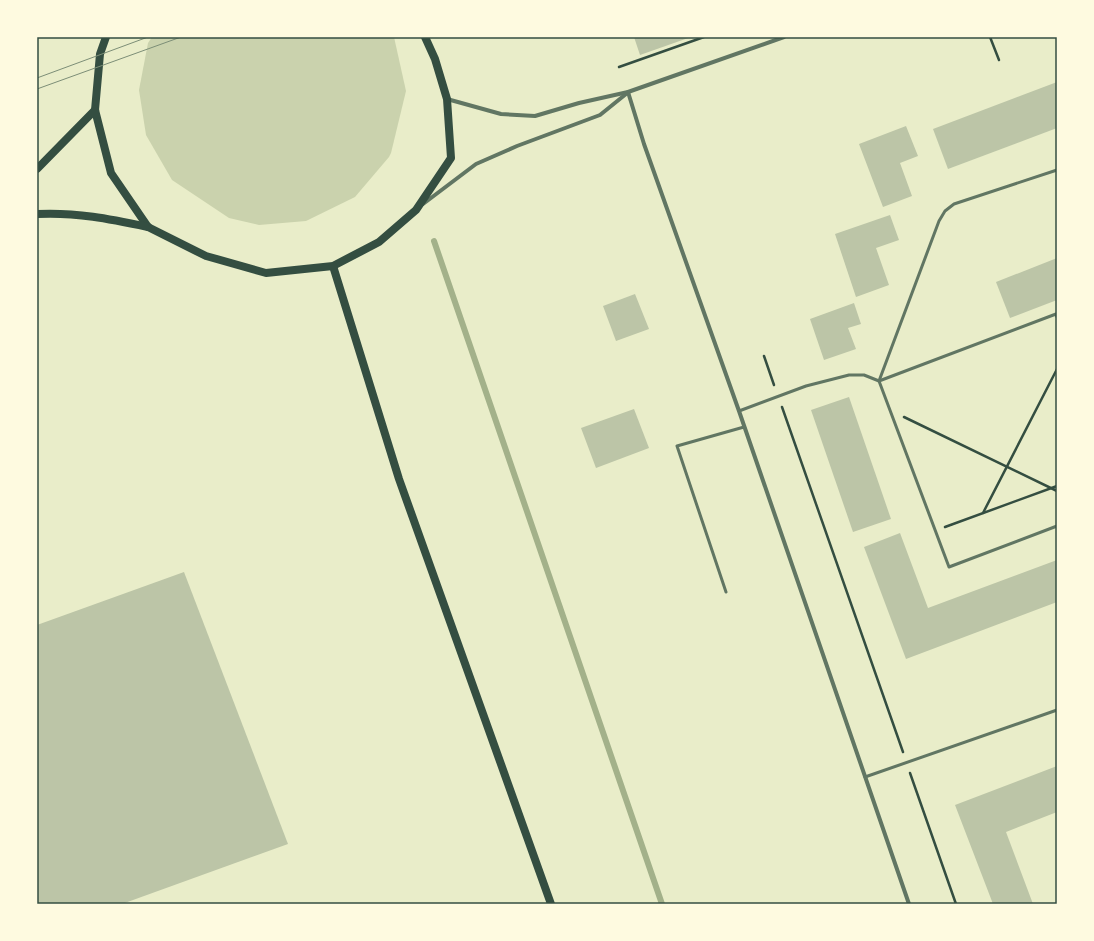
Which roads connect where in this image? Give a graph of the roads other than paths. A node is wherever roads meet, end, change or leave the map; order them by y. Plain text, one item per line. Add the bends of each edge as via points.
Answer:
1 (106, 37) edge
2 (425, 37) edge
3 (784, 37) edge
4 (628, 92) junction
5 (447, 99) junction
6 (95, 110) junction
7 (37, 169) edge
8 (1057, 170) edge
9 (416, 210) junction
10 (37, 214) edge
11 (148, 227) junction
12 (333, 266) junction
13 (1057, 317) edge
14 (879, 380) junction
15 (739, 411) junction
16 (744, 427) junction
17 (1057, 526) edge
18 (726, 592) dead end
19 (1057, 710) edge
20 (865, 777) junction
21 (551, 904) edge
22 (908, 904) edge

1 - 6 main road via 100,54
2 - 5 main road via 435,58
3 - 4 street
4 - 5 street via 535,116 501,114
4 - 9 street via 600,115 476,164
4 - 15 street
5 - 9 main road via 451,158
6 - 7 main road
6 - 11 main road via 111,173
8 - 14 lane via 954,204 945,211
9 - 12 main road via 379,242
10 - 11 main road via 97,216
11 - 12 main road via 206,256 266,273
12 - 21 main road via 400,479
13 - 14 lane via 1056,314
14 - 15 lane via 864,375 849,375 806,386
14 - 17 lane via 949,567
15 - 16 street
16 - 18 lane via 677,446
16 - 20 street
19 - 20 lane
20 - 22 street

